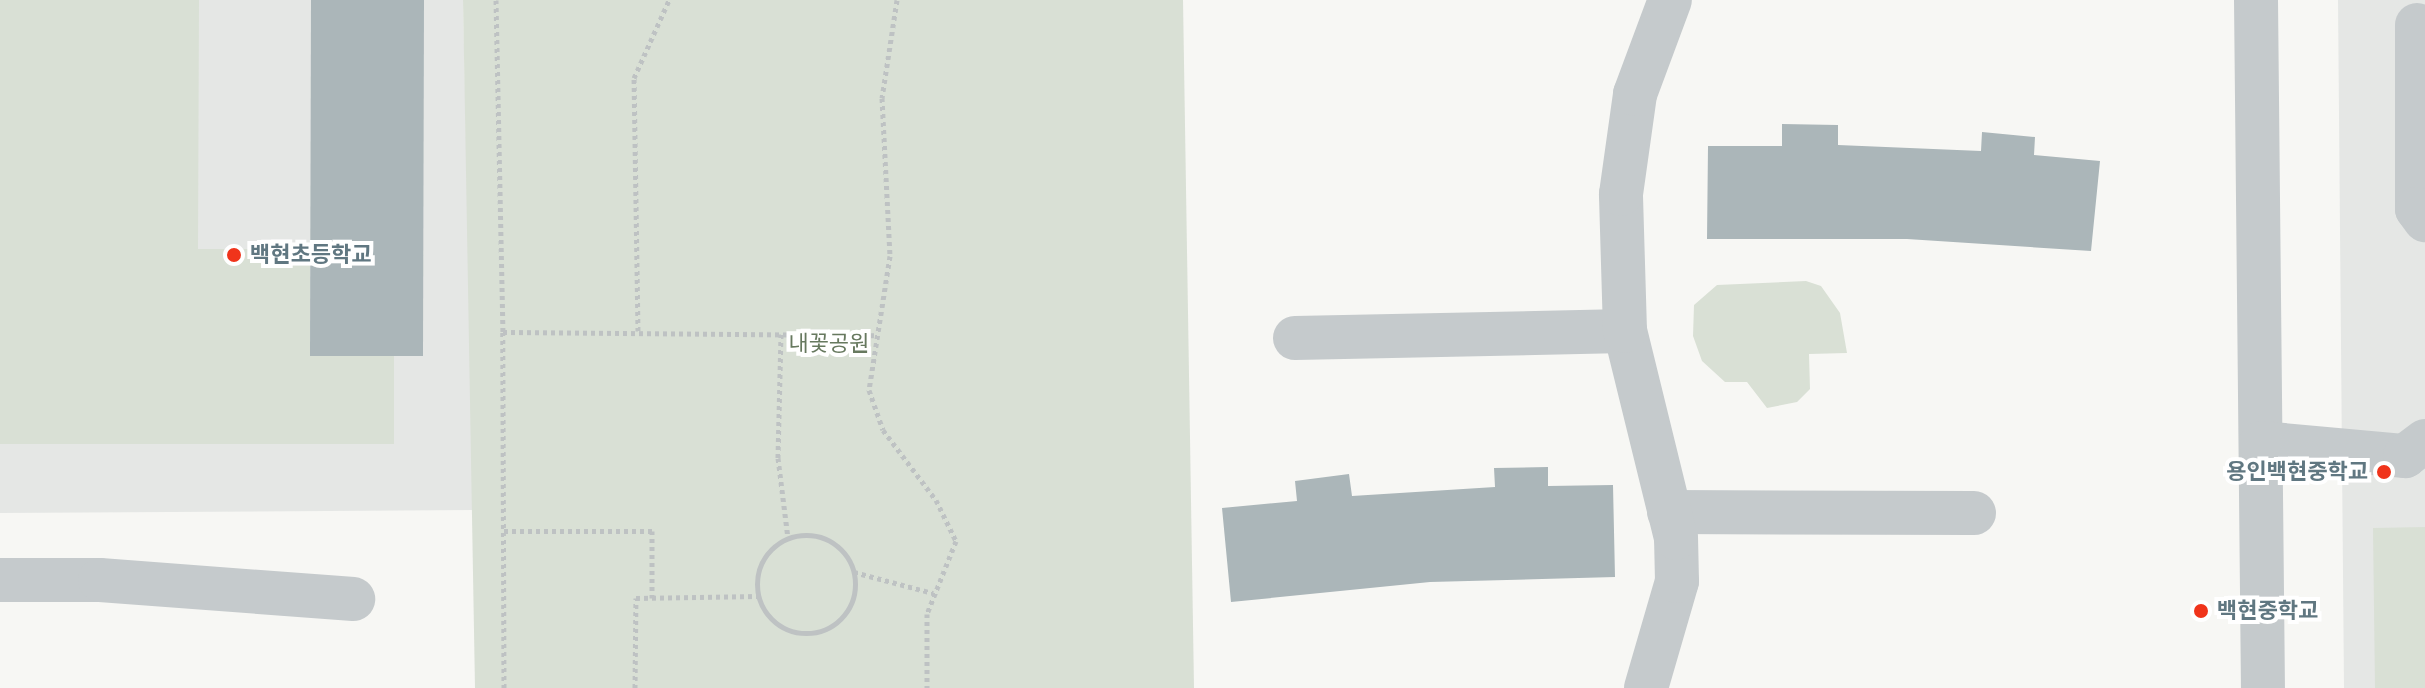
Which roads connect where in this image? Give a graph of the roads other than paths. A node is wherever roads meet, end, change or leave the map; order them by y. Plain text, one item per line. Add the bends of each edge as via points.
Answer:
1 (1670, 0) edge
2 (2256, 0) edge
3 (2417, 25) dead end
4 (2422, 213) edge
5 (1625, 331) junction
6 (1295, 338) dead end
7 (2425, 441) edge
8 (2261, 443) junction
9 (1669, 512) junction
10 (1974, 513) dead end
11 (0, 580) edge
12 (353, 599) dead end
13 (1646, 688) edge
14 (2263, 688) edge

1 - 5 street via 1635,94 1627,139 1621,194
2 - 8 street
3 - 4 street
5 - 6 street
5 - 9 street
7 - 8 street via 2405,456
8 - 14 street
9 - 10 street
9 - 13 street via 1677,581
11 - 12 street via 100,580

